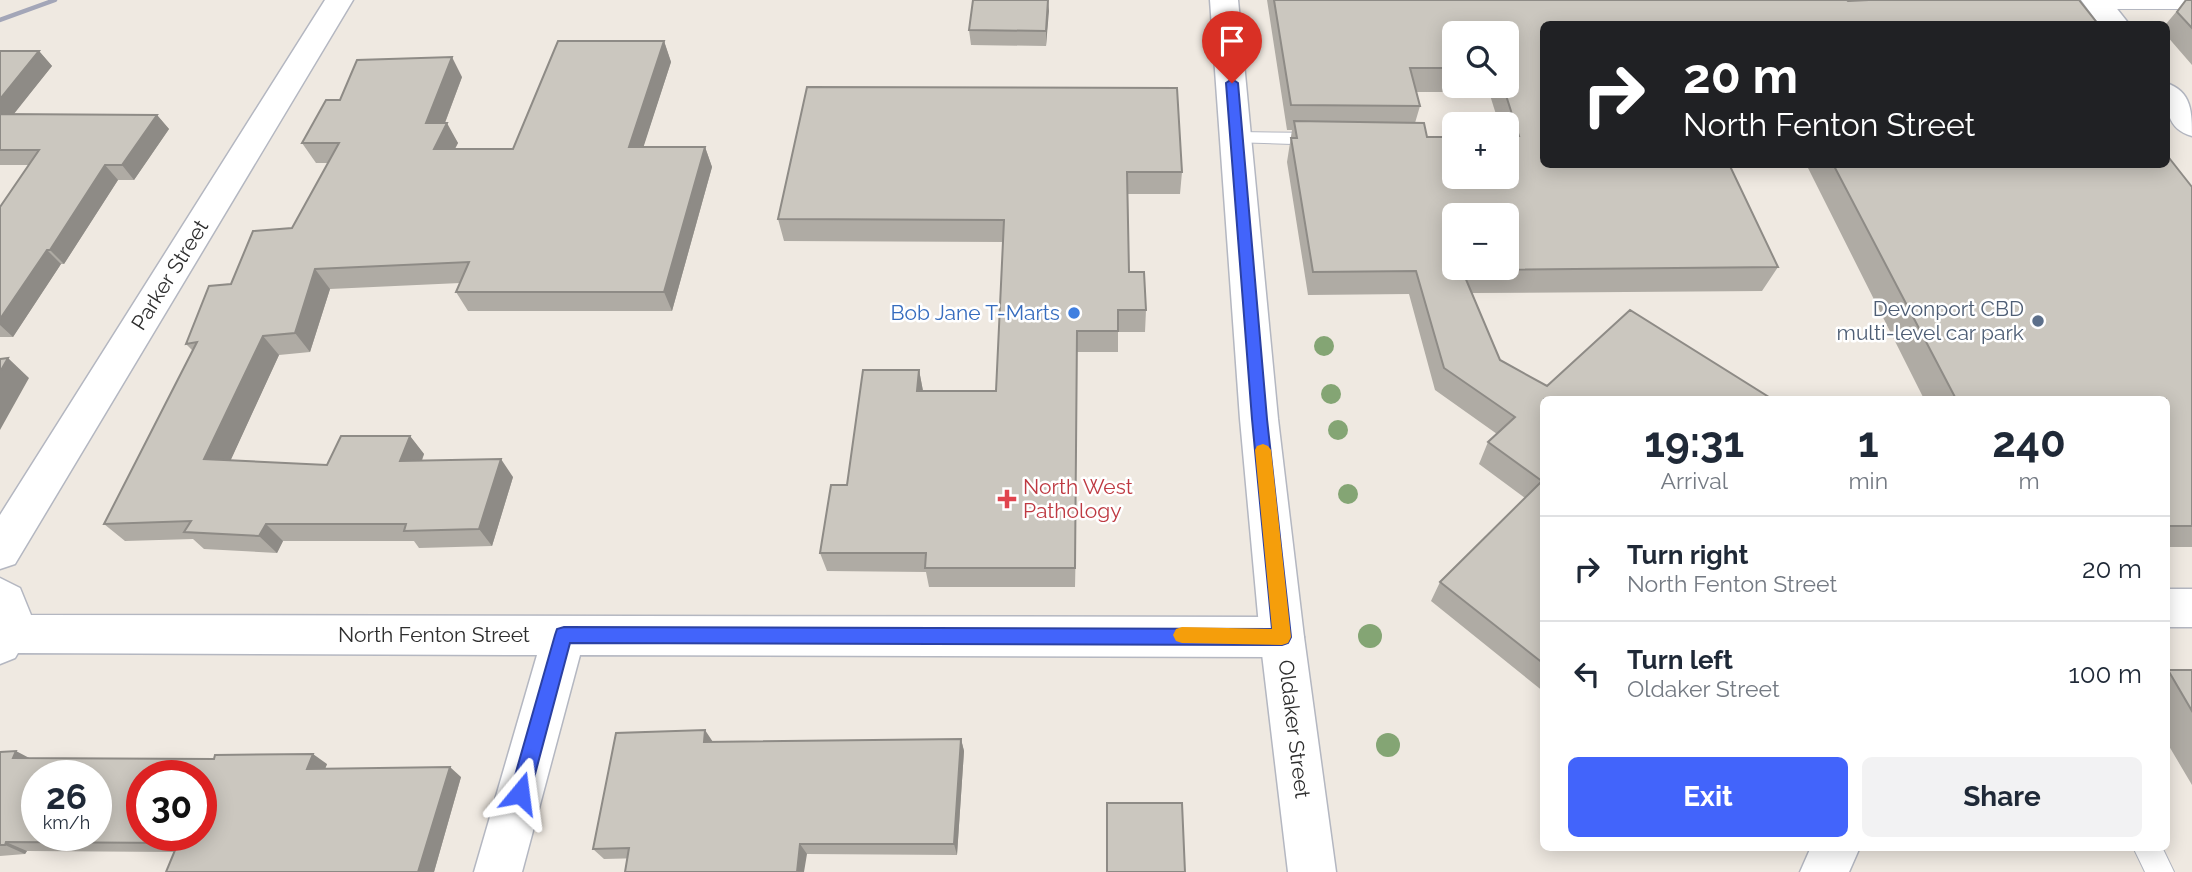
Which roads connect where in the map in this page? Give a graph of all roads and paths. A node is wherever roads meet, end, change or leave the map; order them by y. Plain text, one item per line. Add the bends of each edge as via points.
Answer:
1 (339, 0) edge
2 (1224, 0) edge
3 (2192, 4) edge
4 (2103, 10) edge
5 (2170, 98) edge
6 (2192, 126) edge
7 (1238, 138) junction
8 (1346, 139) edge
9 (0, 551) edge
10 (2170, 608) edge
11 (2192, 608) edge
12 (2, 625) edge
13 (564, 635) junction
14 (1282, 637) junction
15 (1834, 851) edge
16 (2149, 851) edge
17 (498, 872) edge
18 (1312, 872) edge
19 (1824, 872) edge
20 (2160, 872) edge

1 - 9 street, Parker Street
2 - 7 street, Oldaker Street
3 - 4 lane
5 - 6 street
7 - 8 lane
7 - 14 street, Oldaker Street via 1259,419
10 - 11 street
12 - 13 street, North Fenton Street
13 - 14 street, North Fenton Street
13 - 17 street
14 - 18 street, Oldaker Street
15 - 19 street
16 - 20 lane

